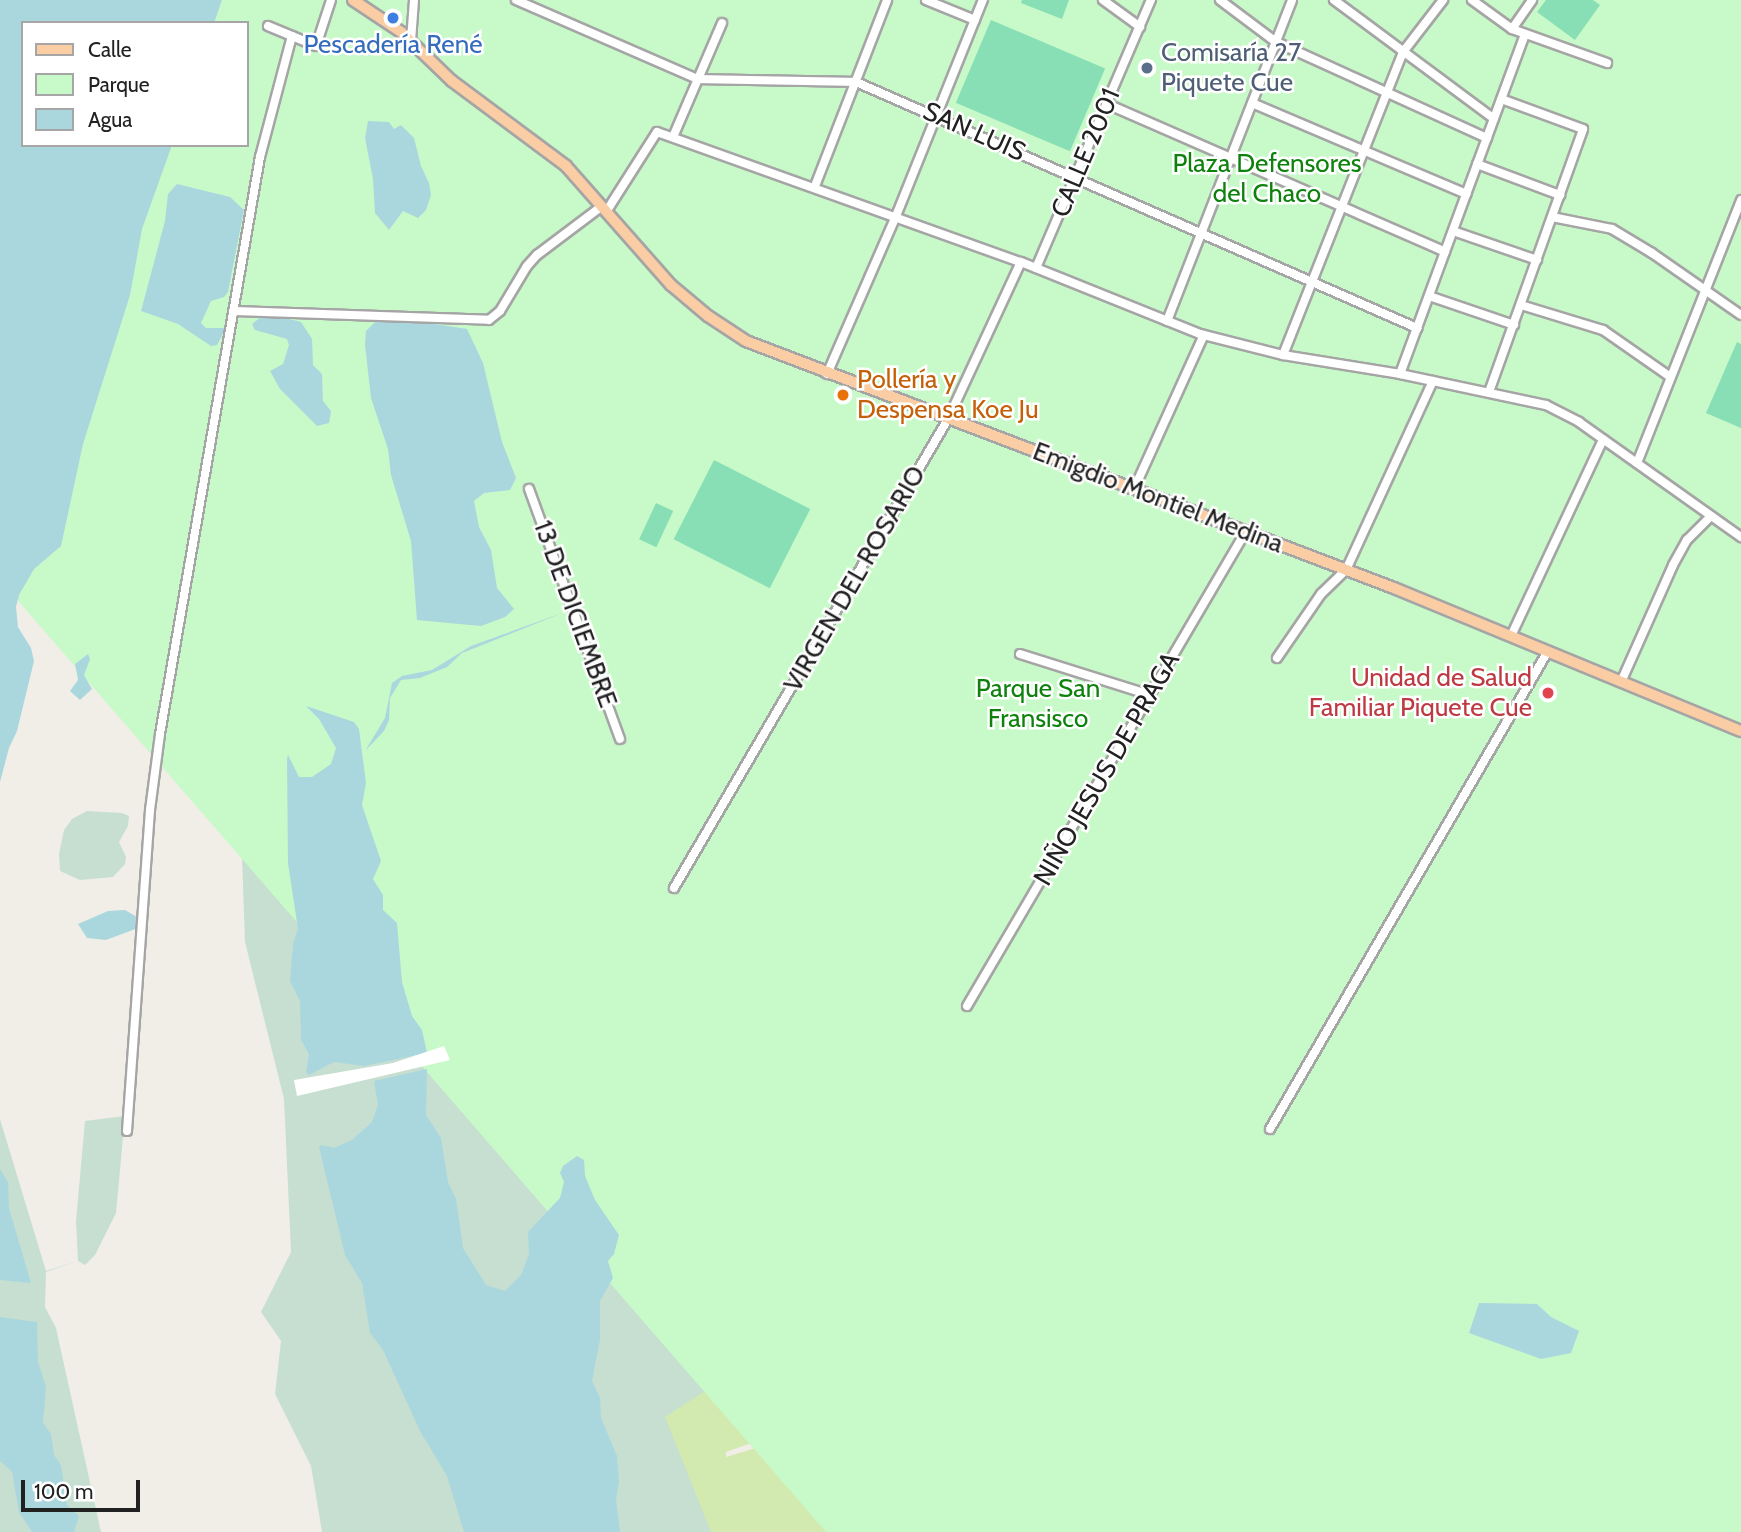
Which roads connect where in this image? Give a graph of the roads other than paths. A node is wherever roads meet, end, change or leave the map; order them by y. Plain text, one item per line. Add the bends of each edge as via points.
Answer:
1 (331, 0) edge
2 (353, 0) edge
3 (414, 0) edge
4 (516, 0) edge
5 (887, 0) edge
6 (926, 0) edge
7 (982, 0) edge
8 (1103, 0) edge
9 (1151, 0) edge
10 (1220, 0) edge
11 (1292, 0) edge
12 (1334, 0) edge
13 (1443, 0) edge
14 (1472, 0) edge
15 (1532, 0) edge
16 (975, 20) junction
17 (722, 23) dead end
18 (268, 26) dead end
19 (1140, 27) junction
20 (1512, 29) junction
21 (1525, 35) junction
22 (292, 36) junction
23 (411, 41) junction
24 (1276, 42) junction
25 (1403, 52) junction
26 (1607, 63) dead end
27 (698, 79) junction
28 (856, 82) junction
29 (1387, 93) junction
30 (1501, 99) junction
31 (1252, 103) junction
32 (1107, 104) junction
33 (937, 116) junction
34 (1494, 119) junction
35 (674, 134) junction
36 (1487, 138) junction
37 (1363, 150) junction
38 (1231, 158) junction
39 (1477, 164) junction
40 (1076, 177) junction
41 (815, 186) junction
42 (1466, 194) junction
43 (1560, 195) junction
44 (1741, 200) edge
45 (1340, 206) junction
46 (604, 209) junction
47 (896, 216) junction
48 (1552, 217) junction
49 (1452, 231) junction
50 (1202, 233) junction
51 (1445, 252) junction
52 (1537, 260) junction
53 (1021, 262) junction
54 (1036, 268) junction
55 (1310, 281) junction
56 (1704, 290) junction
57 (1429, 296) junction
58 (1521, 305) junction
59 (235, 311) junction
60 (1741, 315) edge
61 (1167, 321) junction
62 (1514, 325) junction
63 (1417, 328) junction
64 (1204, 335) junction
65 (1283, 355) junction
66 (827, 374) junction
67 (1400, 374) junction
68 (1669, 376) junction
69 (1433, 381) junction
70 (1489, 392) junction
71 (948, 419) junction
72 (1603, 440) junction
73 (1637, 463) junction
74 (529, 489) dead end
75 (1134, 489) junction
76 (1711, 516) junction
77 (1741, 523) edge
78 (1246, 531) junction
79 (1739, 536) edge
80 (1346, 570) junction
81 (1511, 636) junction
82 (1548, 651) junction
83 (1020, 654) dead end
84 (1277, 658) dead end
85 (1621, 682) junction
86 (1150, 695) junction
87 (1741, 731) edge
88 (620, 739) dead end
89 (674, 888) dead end
90 (967, 1006) dead end
91 (1270, 1129) dead end
92 (127, 1131) dead end

1 - 22 street via 316,46
2 - 23 main road, Emigdio Montiel Medina
3 - 23 street
4 - 27 street, SAN LUIS
5 - 28 street
6 - 16 street
7 - 16 street
8 - 19 street
9 - 19 street, CALLE 2001
10 - 24 street
11 - 24 street
12 - 25 street
13 - 25 street
14 - 20 street
15 - 20 street
16 - 33 street
17 - 27 street
18 - 22 street
19 - 32 street, CALLE 2001
20 - 21 street
21 - 26 street
21 - 30 street
22 - 59 street via 260,158
23 - 46 main road, Emigdio Montiel Medina via 486,110 566,166
24 - 29 street
24 - 31 street
25 - 29 street
25 - 34 street
27 - 28 street, SAN LUIS
27 - 35 street
28 - 33 street, SAN LUIS
28 - 41 street
29 - 36 street
29 - 37 street
30 - 34 street
30 - 43 street via 1583,130
31 - 37 street
31 - 38 street
32 - 38 street
32 - 40 street, CALLE 2001
33 - 40 street, SAN LUIS
33 - 47 street
34 - 36 street
35 - 41 street
35 - 46 street via 657,132
36 - 39 street
37 - 42 street
37 - 45 street
38 - 45 street
38 - 50 street
39 - 42 street
39 - 43 street
40 - 50 street, SAN LUIS
40 - 54 street, CALLE 2001
41 - 47 street
42 - 49 street
43 - 48 street
44 - 56 street
45 - 51 street
45 - 55 street
46 - 59 street via 537,255 500,312 489,320
46 - 66 main road, Emigdio Montiel Medina via 671,285 708,316 746,341
47 - 53 street
47 - 66 street
48 - 52 street
48 - 56 street via 1612,229
49 - 51 street
49 - 52 street
50 - 55 street, SAN LUIS
50 - 61 street
51 - 57 street
52 - 58 street
53 - 54 street
53 - 71 street, VIRGEN DEL ROSARIO
54 - 61 street
55 - 63 street, SAN LUIS
55 - 65 street
56 - 60 street
56 - 68 street
57 - 62 street
57 - 63 street
58 - 62 street
58 - 68 street via 1603,330
59 - 92 street via 154,782
61 - 64 street
62 - 70 street
63 - 67 street
64 - 65 street
64 - 75 street
65 - 67 street
66 - 71 main road, Emigdio Montiel Medina
67 - 69 street
68 - 73 street
69 - 70 street
69 - 80 street
70 - 72 street via 1546,405
71 - 75 main road, Emigdio Montiel Medina
71 - 89 street, VIRGEN DEL ROSARIO
72 - 73 street
72 - 81 street
73 - 76 street
74 - 88 street, 13 DE DICIEMBRE
75 - 78 main road, Emigdio Montiel Medina
76 - 79 street
76 - 85 street via 1673,565
77 - 79 street
78 - 80 main road, Emigdio Montiel Medina
78 - 86 street, NIÑO JESUS DE PRAGA
80 - 81 main road, Emigdio Montiel Medina
80 - 84 street via 1321,594
81 - 82 main road, Emigdio Montiel Medina
82 - 85 main road, Emigdio Montiel Medina
82 - 91 street
83 - 86 street
85 - 87 main road, Emigdio Montiel Medina
86 - 90 street, NIÑO JESUS DE PRAGA

